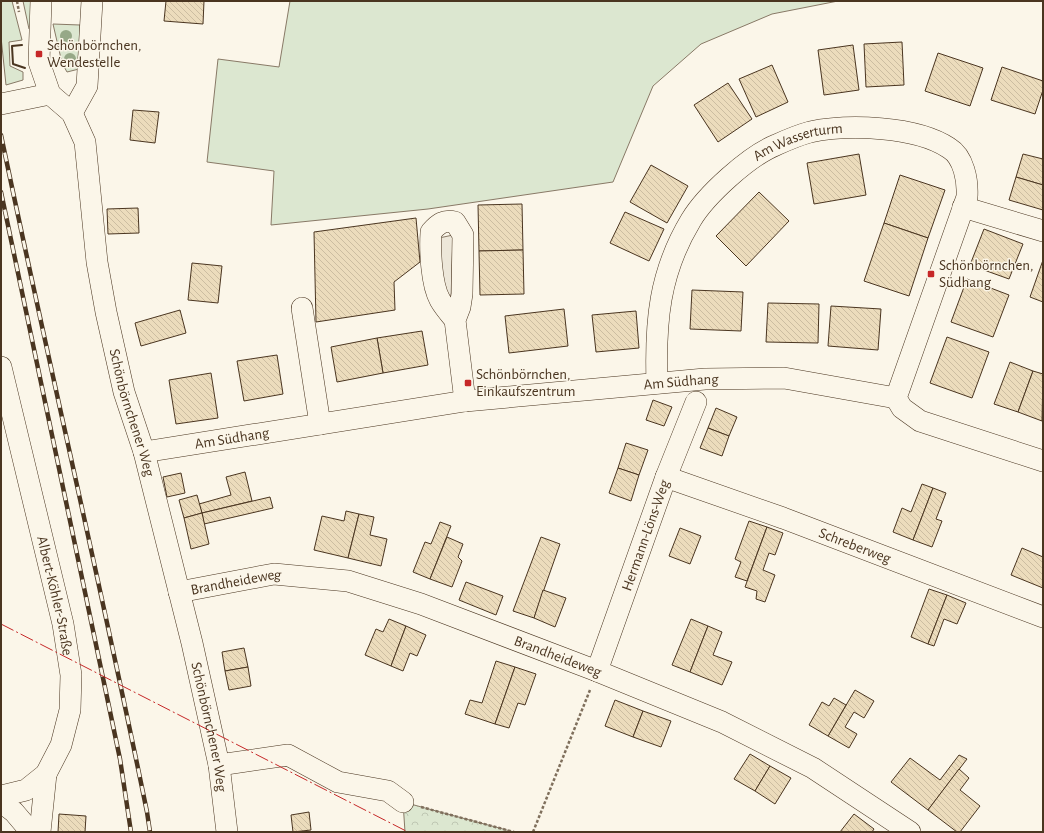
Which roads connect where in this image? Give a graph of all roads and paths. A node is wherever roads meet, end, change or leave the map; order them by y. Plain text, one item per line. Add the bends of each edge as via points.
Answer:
1 (41, 1) edge
2 (92, 1) edge
3 (50, 94) junction
4 (1, 104) edge
5 (72, 113) junction
6 (963, 207) junction
7 (1043, 231) edge
8 (302, 308) dead end
9 (455, 320) dead end
10 (1, 367) edge
11 (657, 382) junction
12 (896, 398) junction
13 (465, 401) junction
14 (696, 402) dead end
15 (320, 424) junction
16 (144, 452) junction
17 (1043, 461) edge
18 (666, 478) junction
19 (179, 592) junction
20 (1043, 617) edge
21 (598, 671) junction
22 (219, 765) junction
23 (46, 774) junction
24 (1, 796) edge
25 (1, 802) edge
26 (403, 802) joint
27 (31, 832) edge
28 (40, 832) edge
29 (227, 832) edge
30 (514, 832) edge
31 (533, 832) edge
32 (910, 832) edge

1 - 3 street via 39,62
2 - 5 street via 87,86
3 - 4 street
3 - 5 street, Schönbörnchener Weg
5 - 16 street, Schönbörnchener Weg via 85,142 97,262 106,312 124,392
6 - 7 street
6 - 11 street, Am Wasserturm via 968,183 963,165 950,148 929,139 890,129 846,128 810,132 774,145 745,164 715,189 691,219 676,249 662,285 657,325
6 - 12 street
8 - 15 street
9 - 13 street
10 - 23 street, Albert-Köhler-Straße via 63,624 71,675 70,710 61,745
11 - 12 street, Am Südhang via 784,378
11 - 13 street, Am Südhang
12 - 17 street via 902,408 920,420
13 - 15 street, Am Südhang
14 - 18 street, Hermann-Löns-Weg
15 - 16 street, Am Südhang
16 - 19 street, Schönbörnchener Weg
18 - 20 street, Schreberweg via 783,518
18 - 21 street, Hermann-Löns-Weg
19 - 21 street, Brandheideweg via 274,574 348,581 421,604
19 - 22 street, Schönbörnchener Weg
21 - 31 path
21 - 32 street, Brandheideweg via 722,722 813,768
22 - 26 street via 288,755 338,782 388,790
22 - 29 street, Schönbörnchener Weg
23 - 24 street, Albert-Köhler-Straße via 26,790
23 - 28 street
25 - 27 street via 14,812
26 - 30 path

